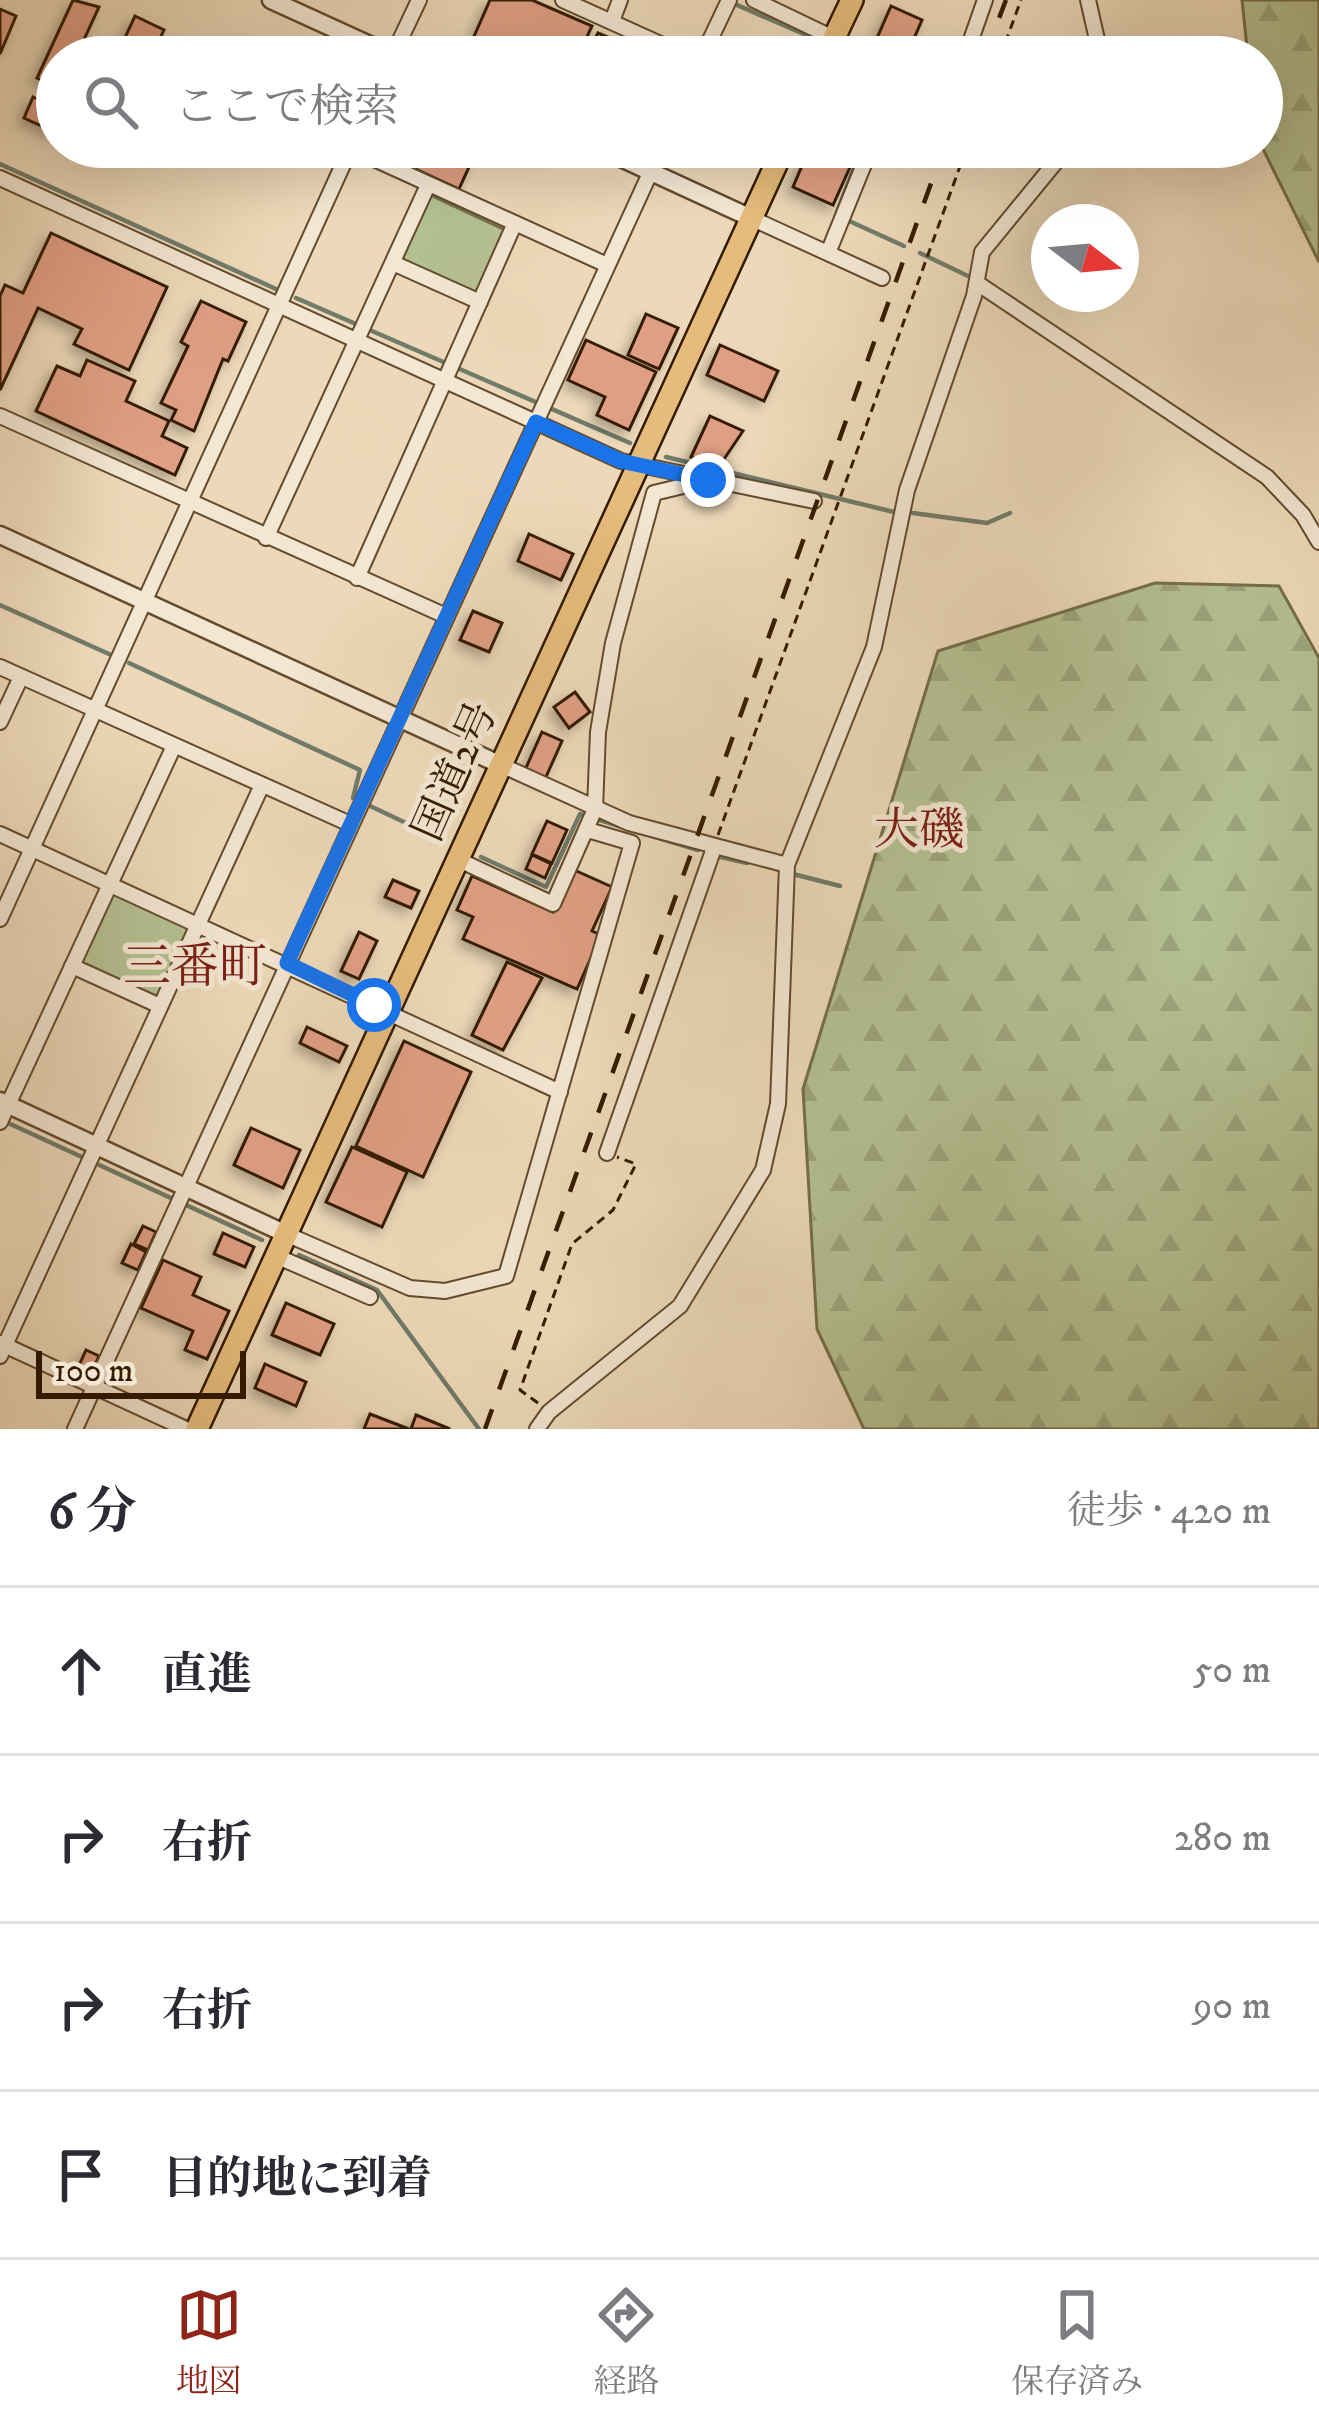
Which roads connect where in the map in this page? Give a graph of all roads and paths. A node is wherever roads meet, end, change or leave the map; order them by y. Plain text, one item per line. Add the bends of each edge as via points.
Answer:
1 (271, 0) edge
2 (419, 0) edge
3 (563, 0) edge
4 (620, 0) edge
5 (754, 0) edge
6 (852, 0) edge
7 (985, 0) edge
8 (1021, 0) edge
9 (1088, 0) edge
10 (728, 3) edge
11 (612, 21) junction
12 (350, 36) edge
13 (403, 36) edge
14 (644, 36) edge
15 (712, 36) edge
16 (812, 36) edge
17 (835, 36) edge
18 (972, 36) edge
19 (1008, 36) edge
20 (1096, 36) edge
21 (342, 168) edge
22 (394, 168) edge
23 (644, 168) edge
24 (652, 168) edge
25 (774, 168) edge
26 (862, 168) edge
27 (959, 168) edge
28 (1049, 168) edge
29 (651, 171) junction
30 (0, 178) edge
31 (428, 185) junction
32 (751, 218) junction
33 (514, 225) junction
34 (828, 253) junction
35 (393, 263) junction
36 (607, 266) junction
37 (882, 278) dead end
38 (977, 283) junction
39 (480, 302) junction
40 (280, 304) junction
41 (362, 332) junction
42 (451, 370) junction
43 (540, 413) junction
44 (0, 416) edge
45 (639, 466) junction
46 (708, 480) junction
47 (814, 501) dead end
48 (189, 503) junction
49 (0, 536) edge
50 (266, 538) junction
51 (1319, 542) edge
52 (357, 578) junction
53 (145, 600) junction
54 (446, 616) junction
55 (0, 668) edge
56 (21, 677) junction
57 (95, 710) junction
58 (400, 716) junction
59 (0, 722) edge
60 (174, 746) junction
61 (502, 765) junction
62 (262, 785) junction
63 (591, 819) junction
64 (350, 824) junction
65 (0, 834) edge
66 (32, 848) junction
67 (712, 853) junction
68 (459, 860) junction
69 (787, 865) junction
70 (110, 884) junction
71 (0, 919) edge
72 (198, 924) junction
73 (287, 963) junction
74 (72, 966) junction
75 (160, 1006) junction
76 (388, 1012) junction
77 (560, 1092) junction
78 (3, 1111) edge
79 (607, 1153) joint
80 (92, 1155) junction
81 (181, 1196) junction
82 (286, 1234) junction
83 (276, 1256) junction
84 (370, 1298) dead end
85 (2, 1348) edge
86 (94, 1386) junction
87 (549, 1412) junction
88 (75, 1429) edge
89 (186, 1429) edge
90 (197, 1429) edge
91 (537, 1429) edge

1 - 12 street
2 - 13 street
3 - 11 street
4 - 11 street
5 - 16 street
6 - 17 highway
7 - 18 street
8 - 19 path
9 - 20 street
10 - 15 street
11 - 14 street
21 - 40 street
22 - 31 street
23 - 29 street
24 - 29 street
25 - 32 highway, 国道2号
26 - 34 street
27 - 67 path
28 - 38 street via 986,242
29 - 32 street
29 - 36 street
30 - 40 street
31 - 33 street
31 - 35 street
32 - 34 street
32 - 45 highway, 国道2号
33 - 36 street
33 - 39 street
34 - 37 street
35 - 39 street
35 - 41 street
36 - 43 street
38 - 51 street via 1267,476
38 - 69 street via 907,490 878,634
39 - 42 street
40 - 41 street
40 - 48 street
41 - 42 street
41 - 50 street
42 - 43 street
42 - 52 street
43 - 45 street
43 - 54 street
44 - 48 street
45 - 46 street
45 - 61 highway, 国道2号
46 - 47 street
46 - 63 street via 654,493 613,643
48 - 50 street
48 - 53 street
49 - 53 street
50 - 52 street
52 - 54 street
53 - 57 street
53 - 58 street
54 - 58 street
55 - 56 street
56 - 57 street
56 - 59 street
57 - 60 street
57 - 66 street
58 - 61 street
58 - 64 street
60 - 62 street
60 - 70 street
61 - 63 street
61 - 68 highway, 国道2号
62 - 64 street
62 - 72 street
63 - 67 street
63 - 68 street via 553,904
63 - 77 street via 632,843
64 - 73 street
65 - 66 street
66 - 70 street
66 - 71 street
67 - 69 street
67 - 79 street
68 - 76 highway, 国道2号
69 - 87 street via 778,1104 763,1170 680,1306
70 - 72 street
70 - 74 street
72 - 73 street
72 - 75 street
73 - 76 street
73 - 81 street
74 - 75 street
74 - 78 street
75 - 80 street
76 - 77 street
76 - 82 highway, 国道2号
77 - 82 street via 506,1276 446,1292 410,1288
78 - 80 street
79 - 87 path via 636,1164 613,1210 572,1244 520,1390
80 - 81 street
80 - 85 street
81 - 82 street
81 - 86 street
82 - 83 highway, 国道2号
83 - 84 street
83 - 90 highway, 国道2号
85 - 86 street
86 - 88 street
86 - 89 street
87 - 91 street

